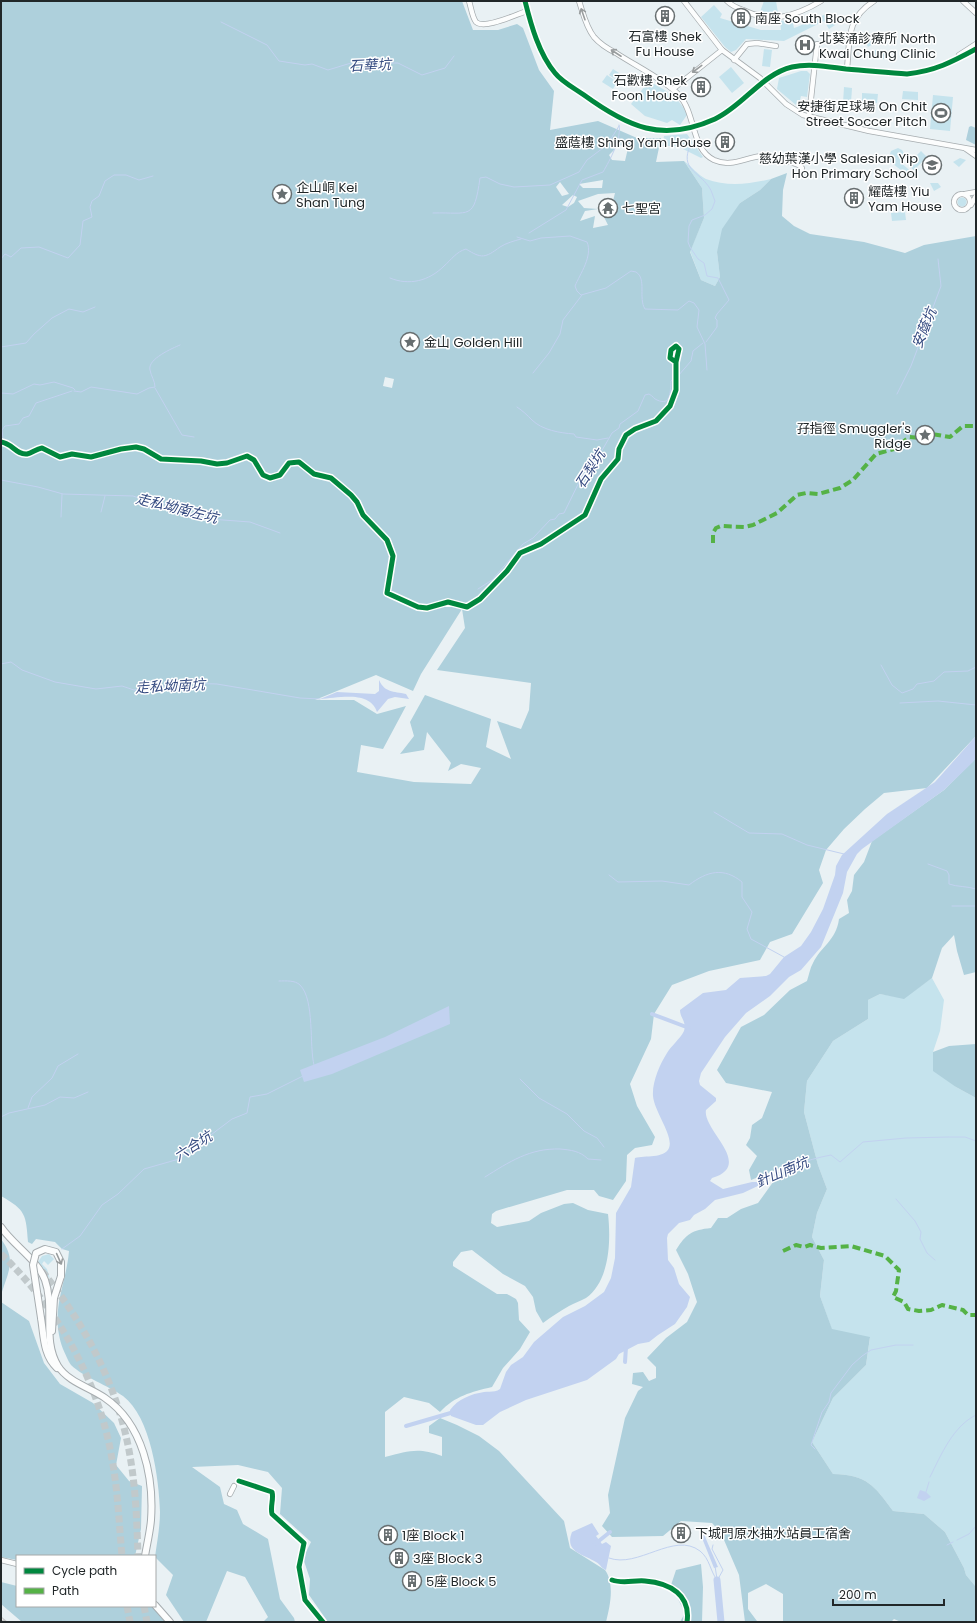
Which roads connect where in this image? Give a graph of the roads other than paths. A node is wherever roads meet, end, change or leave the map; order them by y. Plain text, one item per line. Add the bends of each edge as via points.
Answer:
1 (469, 1) edge
2 (525, 1) edge
3 (579, 1) edge
4 (684, 1) edge
5 (727, 1) edge
6 (821, 1) edge
7 (874, 1) edge
8 (963, 1) edge
9 (527, 11) junction
10 (976, 13) edge
11 (817, 44) dead end
12 (976, 44) edge
13 (776, 46) dead end
14 (976, 49) edge
15 (722, 50) junction
16 (734, 60) junction
17 (815, 66) junction
18 (848, 69) junction
19 (933, 69) junction
20 (764, 83) junction
21 (673, 89) junction
22 (809, 118) junction
23 (694, 127) junction
24 (961, 147) junction
25 (976, 150) edge
26 (976, 156) edge
27 (801, 172) dead end
28 (976, 192) edge
29 (965, 194) junction
30 (976, 196) edge
31 (969, 206) junction
32 (676, 362) dead end
33 (1, 442) edge
34 (1, 1226) edge
35 (50, 1344) junction
36 (63, 1372) junction
37 (239, 1481) dead end
38 (234, 1486) dead end
39 (230, 1494) dead end
40 (145, 1555) edge
41 (1, 1560) edge
42 (16, 1564) edge
43 (612, 1580) dead end
44 (156, 1606) edge
45 (170, 1622) edge
46 (323, 1622) edge
47 (688, 1622) edge

1 - 9 street via 475,20 484,25
2 - 9 street
21 -> 3 street via 599,42 588,26
4 - 15 street
5 - 6 street via 752,14 780,18 799,13
7 - 18 street via 858,13 854,22
8 - 10 street
9 - 23 street via 541,50 552,69 562,80 592,101 621,118 650,130
11 - 17 street
12 - 19 street
13 - 16 street via 747,44
14 - 19 street via 949,64
15 - 16 street
15 -> 21 street
16 - 20 street
17 - 18 street
17 - 20 street via 785,69
17 - 22 street
18 - 19 street via 907,74
20 - 22 street via 786,104
20 - 23 street via 724,114
21 - 23 street via 685,102
22 - 24 street via 882,134
23 - 27 street via 701,149 716,161 732,164 769,156 799,165 802,167
24 - 25 street
24 - 26 street
28 - 29 street
29 - 31 street via 970,201
29 - 31 street via 955,197 954,205 961,210
30 - 31 street
32 - 33 street via 676,390 670,406 656,422 626,435 618,459 601,478 585,515 541,544 520,553 507,571 480,599 467,607 448,602 427,608 418,607 387,593 393,556 387,540 363,515 351,495 331,478 312,473 299,462 289,463 280,475 270,478 264,475 257,462 248,457 217,464 161,459 144,449 134,447 91,457 72,454 60,457 42,448 22,454 10,444
34 - 35 main road via 45,1280
35 - 36 main road via 54,1358
36 -> 35 main road, bridge via 50,1361 48,1355 33,1265 36,1254 45,1249 56,1252 61,1262 61,1276 54,1298
36 - 40 main road via 117,1408 128,1420 138,1440 146,1461 151,1489 151,1520
37 - 46 street via 272,1492 272,1514 304,1543 299,1567 305,1600
38 - 39 street
41 - 42 street
43 - 47 street via 645,1581 670,1588 680,1594 686,1602
44 - 45 main road

